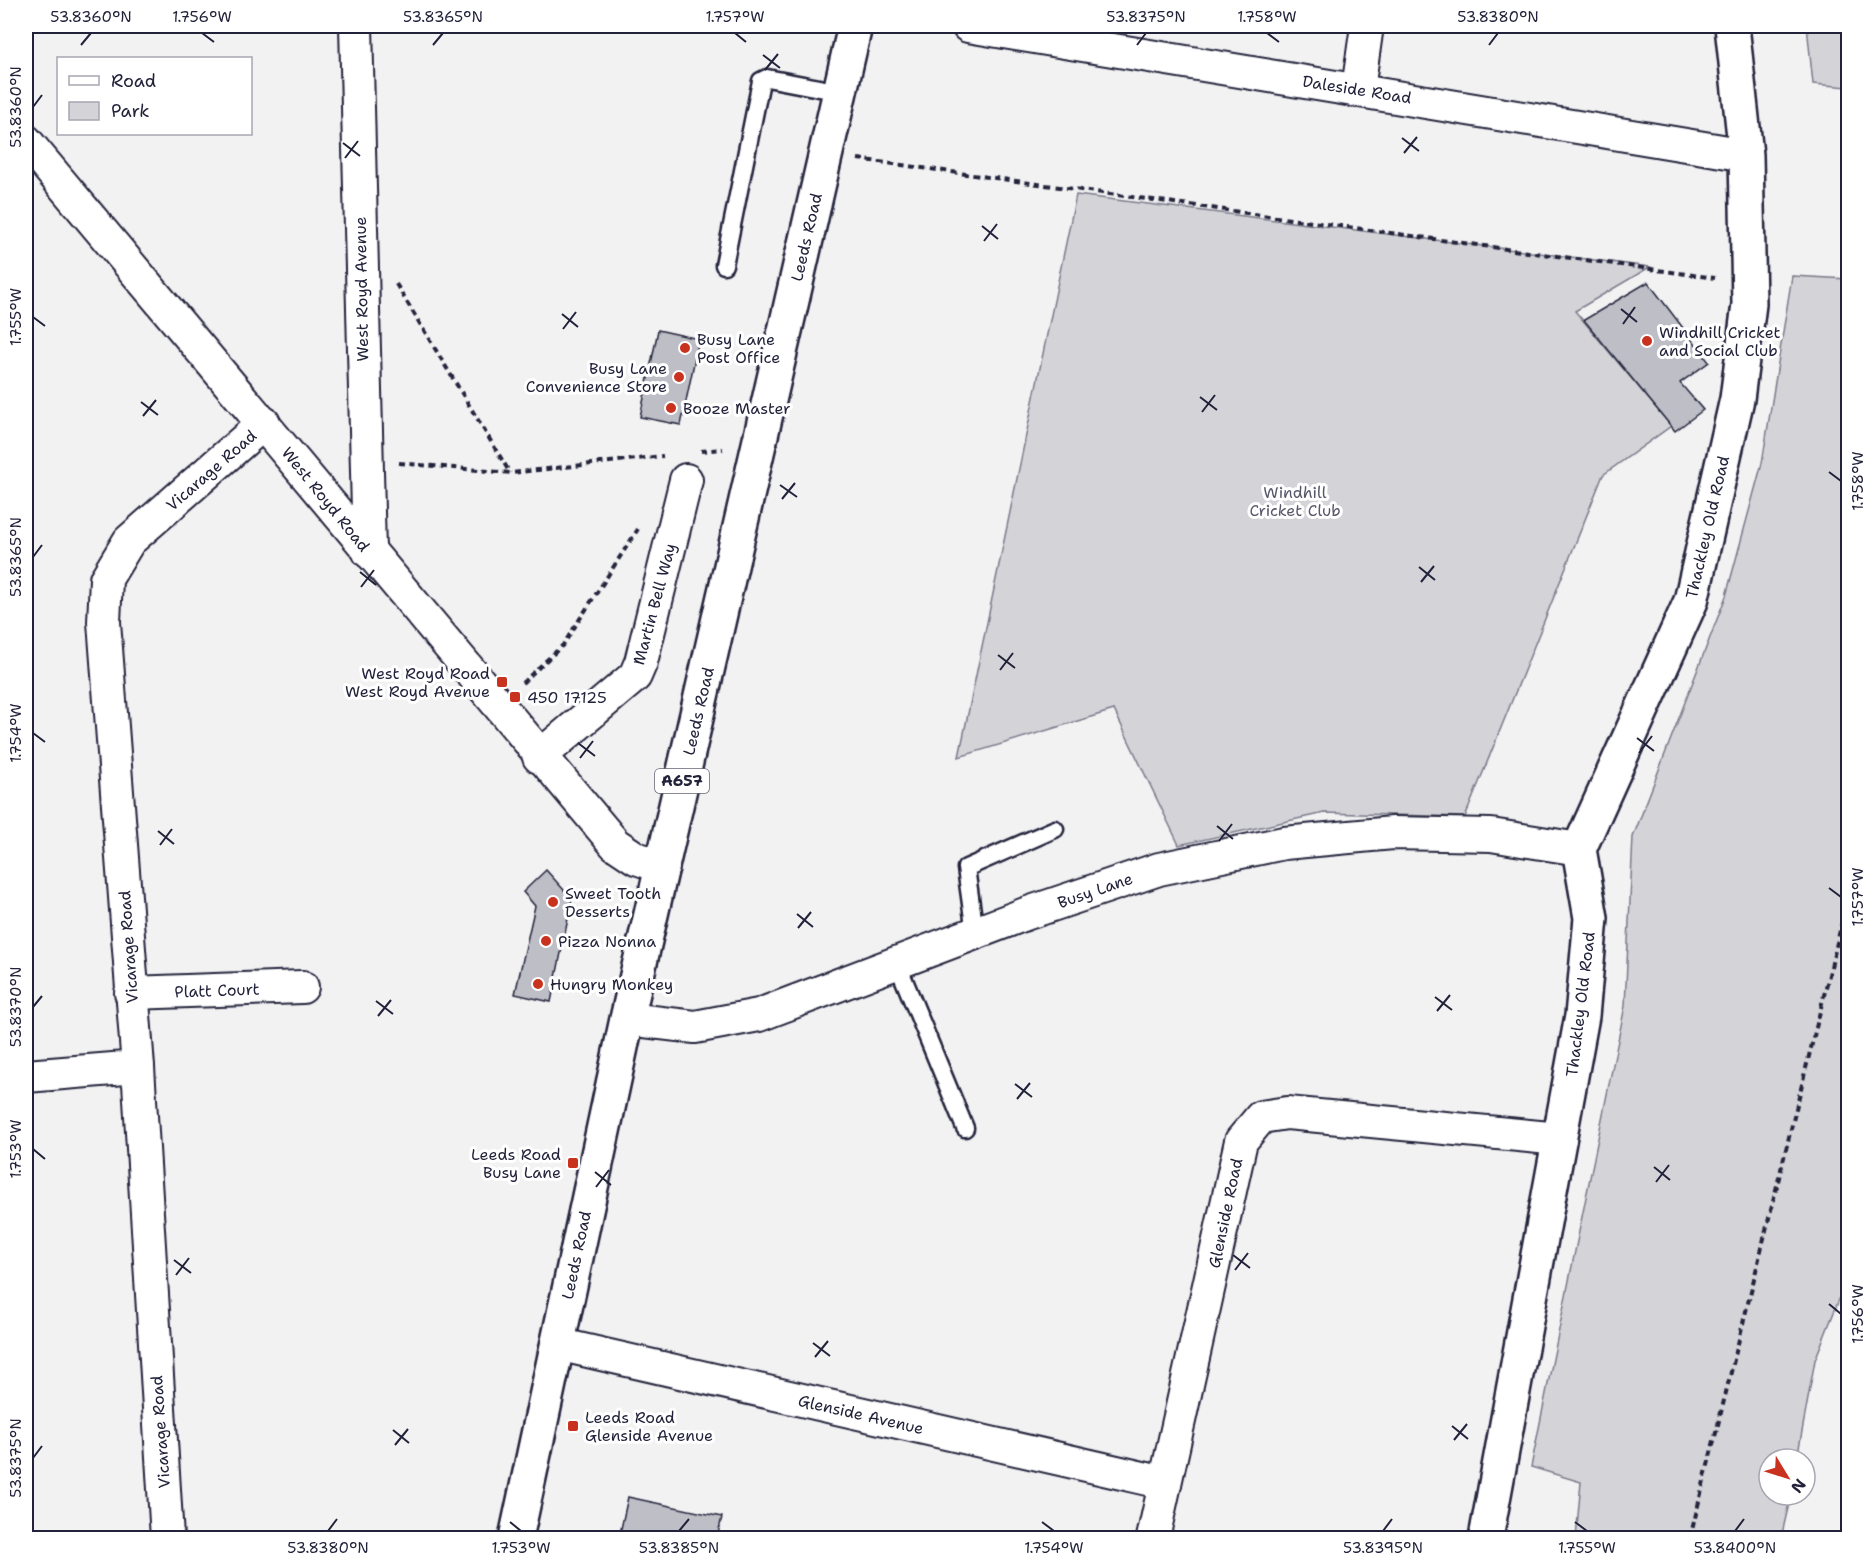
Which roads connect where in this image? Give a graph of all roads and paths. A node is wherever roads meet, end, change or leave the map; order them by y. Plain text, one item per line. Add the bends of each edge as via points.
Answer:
1 (356, 26) edge
2 (855, 26) edge
3 (968, 26) edge
4 (1367, 26) edge
5 (1732, 26) edge
6 (1358, 89) junction
7 (840, 92) junction
8 (26, 141) edge
9 (825, 154) junction
10 (1746, 155) junction
11 (724, 265) dead end
12 (396, 283) dead end
13 (1749, 283) junction
14 (264, 423) junction
15 (759, 444) junction
16 (700, 451) dead end
17 (664, 455) dead end
18 (365, 460) junction
19 (511, 473) junction
20 (686, 480) dead end
21 (639, 528) dead end
22 (369, 552) junction
23 (498, 706) junction
24 (539, 757) junction
25 (1055, 829) dead end
26 (1579, 849) junction
27 (663, 867) junction
28 (1848, 898) edge
29 (975, 933) junction
30 (897, 963) junction
31 (302, 987) dead end
32 (131, 993) junction
33 (627, 1019) junction
34 (138, 1067) junction
35 (26, 1076) edge
36 (965, 1128) dead end
37 (1560, 1139) junction
38 (557, 1344) junction
39 (1165, 1483) junction
40 (167, 1539) edge
41 (516, 1539) edge
42 (1153, 1539) edge
43 (1486, 1539) edge
44 (1690, 1539) edge

1 - 18 street, West Royd Avenue
2 - 7 main road, Leeds Road / A657
3 - 6 street, Daleside Road
4 - 6 street
5 - 10 main road, Thackley Old Road
6 - 10 street, Daleside Road
7 - 9 main road, Leeds Road / A657
7 - 11 lane via 767,78 761,81
8 - 14 street, West Royd Road
9 - 13 path
9 - 15 main road, Leeds Road / A657
10 - 13 main road, Thackley Old Road
12 - 19 path
13 - 26 main road, Thackley Old Road via 1737,399 1691,602
14 - 22 street, West Royd Road
14 - 32 street, Vicarage Road via 129,541 106,579 104,622
15 - 16 path
15 - 27 main road, Leeds Road / A657
17 - 19 path
18 - 19 path
18 - 22 street, West Royd Avenue
20 - 24 street, Martin Bell Way via 635,676
21 - 23 path via 563,645
22 - 23 street, West Royd Road
23 - 24 street, West Royd Road
24 - 27 street, West Royd Road via 615,844 636,858
25 - 29 lane via 966,868
26 - 29 street, Busy Lane via 1491,835 1393,833 1284,843 1159,869
26 - 37 main road, Thackley Old Road via 1591,918 1582,1016
27 - 33 main road, Leeds Road / A657
28 - 44 path
29 - 30 street, Busy Lane
30 - 33 street, Busy Lane via 759,1015 695,1027
30 - 36 lane
31 - 32 street, Platt Court
32 - 34 street, Vicarage Road
33 - 38 main road, Leeds Road / A657
34 - 35 street
34 - 40 street, Vicarage Road
37 - 39 street, Glenside Road via 1287,1113 1261,1117 1241,1141
37 - 43 main road, Thackley Old Road
38 - 39 street, Glenside Avenue
38 - 41 main road, Leeds Road / A657
39 - 42 street, Glenside Road

